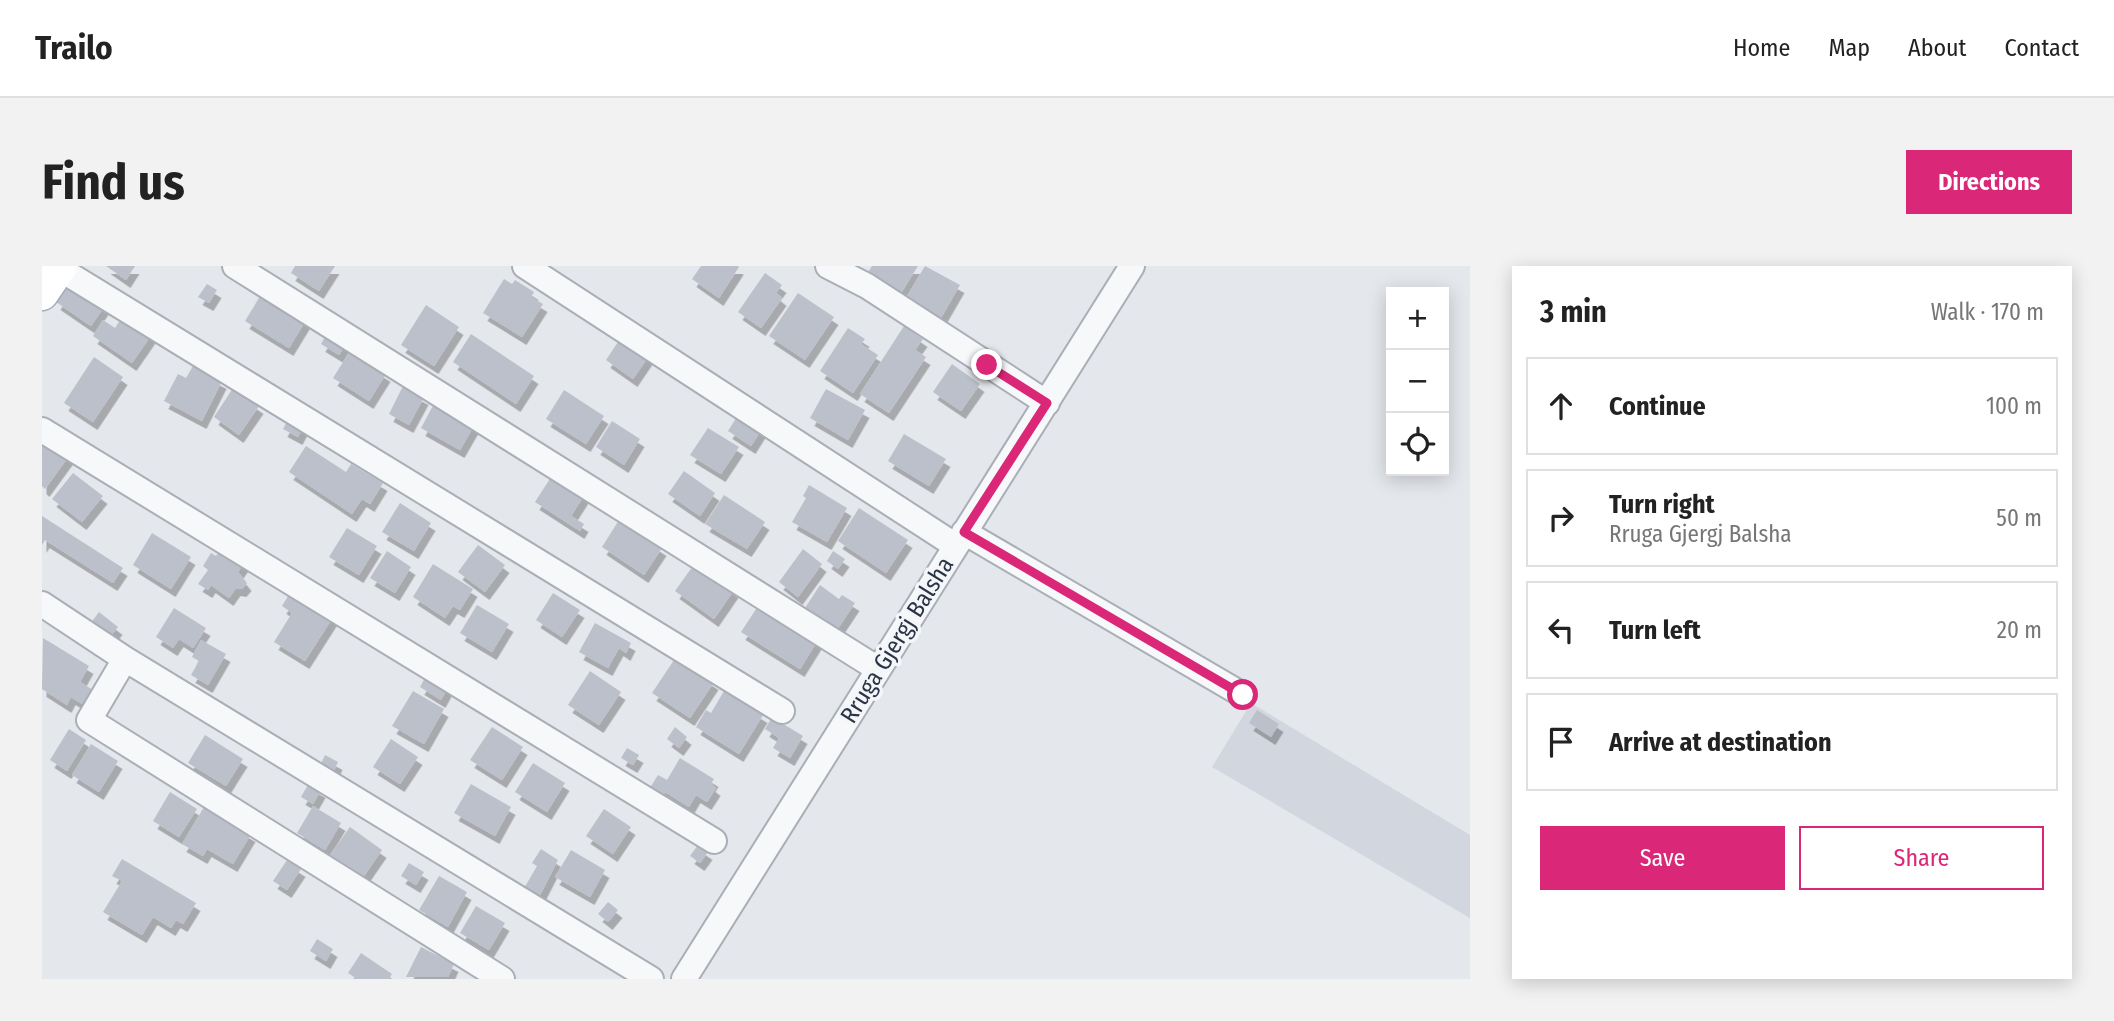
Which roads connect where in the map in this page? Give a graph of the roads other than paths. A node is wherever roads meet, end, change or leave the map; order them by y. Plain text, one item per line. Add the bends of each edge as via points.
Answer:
1 (236, 266) edge
2 (525, 266) edge
3 (828, 266) edge
4 (1132, 266) edge
5 (61, 267) edge
6 (42, 294) edge
7 (1047, 403) junction
8 (42, 430) edge
9 (960, 539) junction
10 (42, 604) edge
11 (125, 659) junction
12 (878, 669) junction
13 (1243, 695) dead end
14 (782, 711) dead end
15 (714, 841) dead end
16 (502, 979) edge
17 (651, 979) edge
18 (684, 979) edge

1 - 12 street
2 - 9 street
3 - 7 street via 867,286
4 - 7 street, Rruga Gjergj Balsha
5 - 6 main road
5 - 14 street
7 - 9 street, Rruga Gjergj Balsha
8 - 15 street
9 - 12 street, Rruga Gjergj Balsha
9 - 13 street
10 - 11 street
11 - 16 street via 89,720
11 - 17 street
12 - 18 street, Rruga Gjergj Balsha

